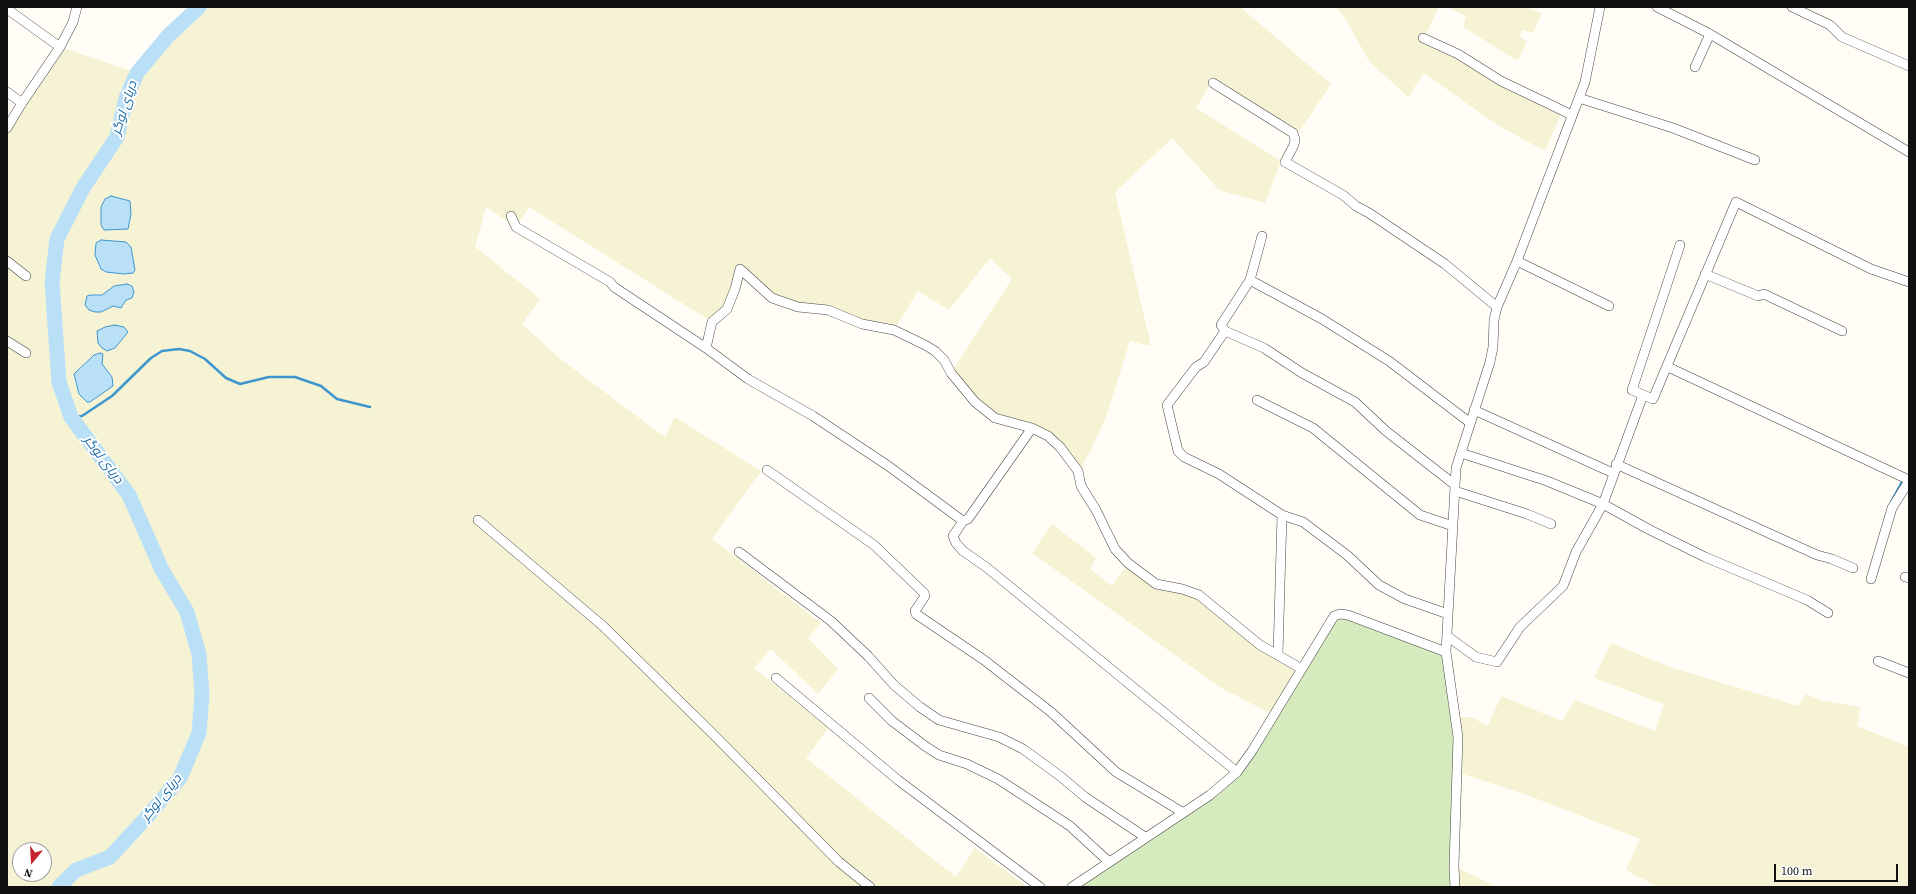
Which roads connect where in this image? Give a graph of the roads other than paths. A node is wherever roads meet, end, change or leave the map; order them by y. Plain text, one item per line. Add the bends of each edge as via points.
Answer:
1 (77, 7) edge
2 (1600, 7) edge
3 (1657, 7) edge
4 (1792, 7) edge
5 (7, 9) edge
6 (1710, 34) junction
7 (1423, 38) dead end
8 (60, 47) junction
9 (1909, 66) edge
10 (1695, 68) dead end
11 (1213, 83) dead end
12 (7, 92) edge
13 (1579, 98) junction
14 (22, 103) junction
15 (1572, 115) junction
16 (7, 128) edge
17 (1909, 152) edge
18 (1755, 160) dead end
19 (511, 216) dead end
20 (1262, 236) dead end
21 (1680, 245) dead end
22 (7, 261) edge
23 (1517, 261) junction
24 (1705, 274) junction
25 (26, 276) dead end
26 (1250, 280) junction
27 (1909, 282) edge
28 (1609, 306) dead end
29 (1497, 307) junction
30 (1225, 331) junction
31 (1842, 331) dead end
32 (7, 340) edge
33 (706, 348) junction
34 (26, 353) dead end
35 (1668, 367) junction
36 (1643, 395) junction
37 (1257, 400) dead end
38 (1474, 410) junction
39 (1469, 422) junction
40 (1032, 428) junction
41 (1461, 453) junction
42 (1615, 469) junction
43 (767, 470) dead end
44 (1909, 480) edge
45 (1455, 488) junction
46 (1603, 504) junction
47 (1282, 515) junction
48 (478, 520) dead end
49 (963, 521) junction
50 (1551, 524) dead end
51 (1453, 526) junction
52 (739, 552) dead end
53 (1853, 568) dead end
54 (1870, 579) dead end
55 (1828, 613) dead end
56 (1448, 614) junction
57 (1447, 636) junction
58 (1446, 652) junction
59 (1278, 654) junction
60 (1878, 660) dead end
61 (1302, 670) junction
62 (1909, 673) edge
63 (776, 678) dead end
64 (868, 698) dead end
65 (1237, 772) junction
66 (1182, 812) junction
67 (1145, 837) junction
68 (1108, 862) junction
69 (870, 887) edge
70 (1040, 887) edge
71 (1072, 887) edge
72 (1455, 887) edge

1 - 8 street via 73,22
2 - 13 street via 1585,82
3 - 6 street
4 - 9 street via 1830,25 1842,37
5 - 8 street
6 - 10 street
6 - 17 street
7 - 15 street via 1458,54 1500,81
8 - 14 street
11 - 29 street via 1293,133 1294,145 1285,162 1343,195 1445,264
12 - 14 street
13 - 15 street
13 - 18 street via 1673,128
14 - 16 street
15 - 23 street
19 - 33 street via 516,227 610,282
20 - 26 street
21 - 36 street via 1632,390
22 - 25 street
23 - 28 street
23 - 29 street
24 - 27 street via 1736,202 1871,269
24 - 31 street via 1758,296 1764,294
24 - 35 street
26 - 30 street via 1221,325
26 - 39 street via 1322,318 1389,360
29 - 38 street via 1493,347
30 - 45 street via 1264,348 1302,373 1355,402
30 - 47 street via 1204,362 1196,367 1167,405 1175,447 1184,456 1219,474
32 - 34 street
33 - 40 street via 712,322 727,309 740,270 772,298 798,307 828,310 862,324 894,330 925,344 944,360 951,373 975,402 995,418
33 - 49 street via 748,380 813,416 887,465
35 - 36 street via 1653,399
35 - 44 street
36 - 42 street
37 - 51 street via 1307,424 1420,515
38 - 39 street
38 - 42 street
39 - 41 street
40 - 49 street via 968,519
40 - 59 street via 1048,436 1060,447 1078,471 1081,486 1115,549 1128,563 1156,584 1200,595 1260,645
41 - 45 street via 1456,468
41 - 46 street via 1547,481
42 - 46 street
42 - 53 street
43 - 66 street via 880,550 924,593 925,596 915,611 916,614 984,660 1044,707 1116,772
44 - 54 street via 1892,508
45 - 50 street
45 - 51 street
46 - 55 street via 1705,557 1807,600
46 - 57 street via 1576,552 1563,586 1520,627 1498,662 1476,657
47 - 56 street via 1303,522 1347,555 1379,584 1405,599
47 - 59 street
48 - 69 street via 603,626 839,862
49 - 65 street via 953,536 963,551
51 - 56 street
52 - 67 street via 832,622 920,708 939,720 999,737 1023,750 1085,797
56 - 57 street
57 - 58 street
58 - 61 street via 1340,614 1334,616
58 - 72 street via 1458,738
59 - 61 street
60 - 62 street
61 - 65 street
63 - 70 street via 898,780
64 - 68 street via 892,721 938,755 967,764 998,780 1070,826
65 - 66 street via 1210,795
66 - 67 street
67 - 68 street
68 - 71 street

